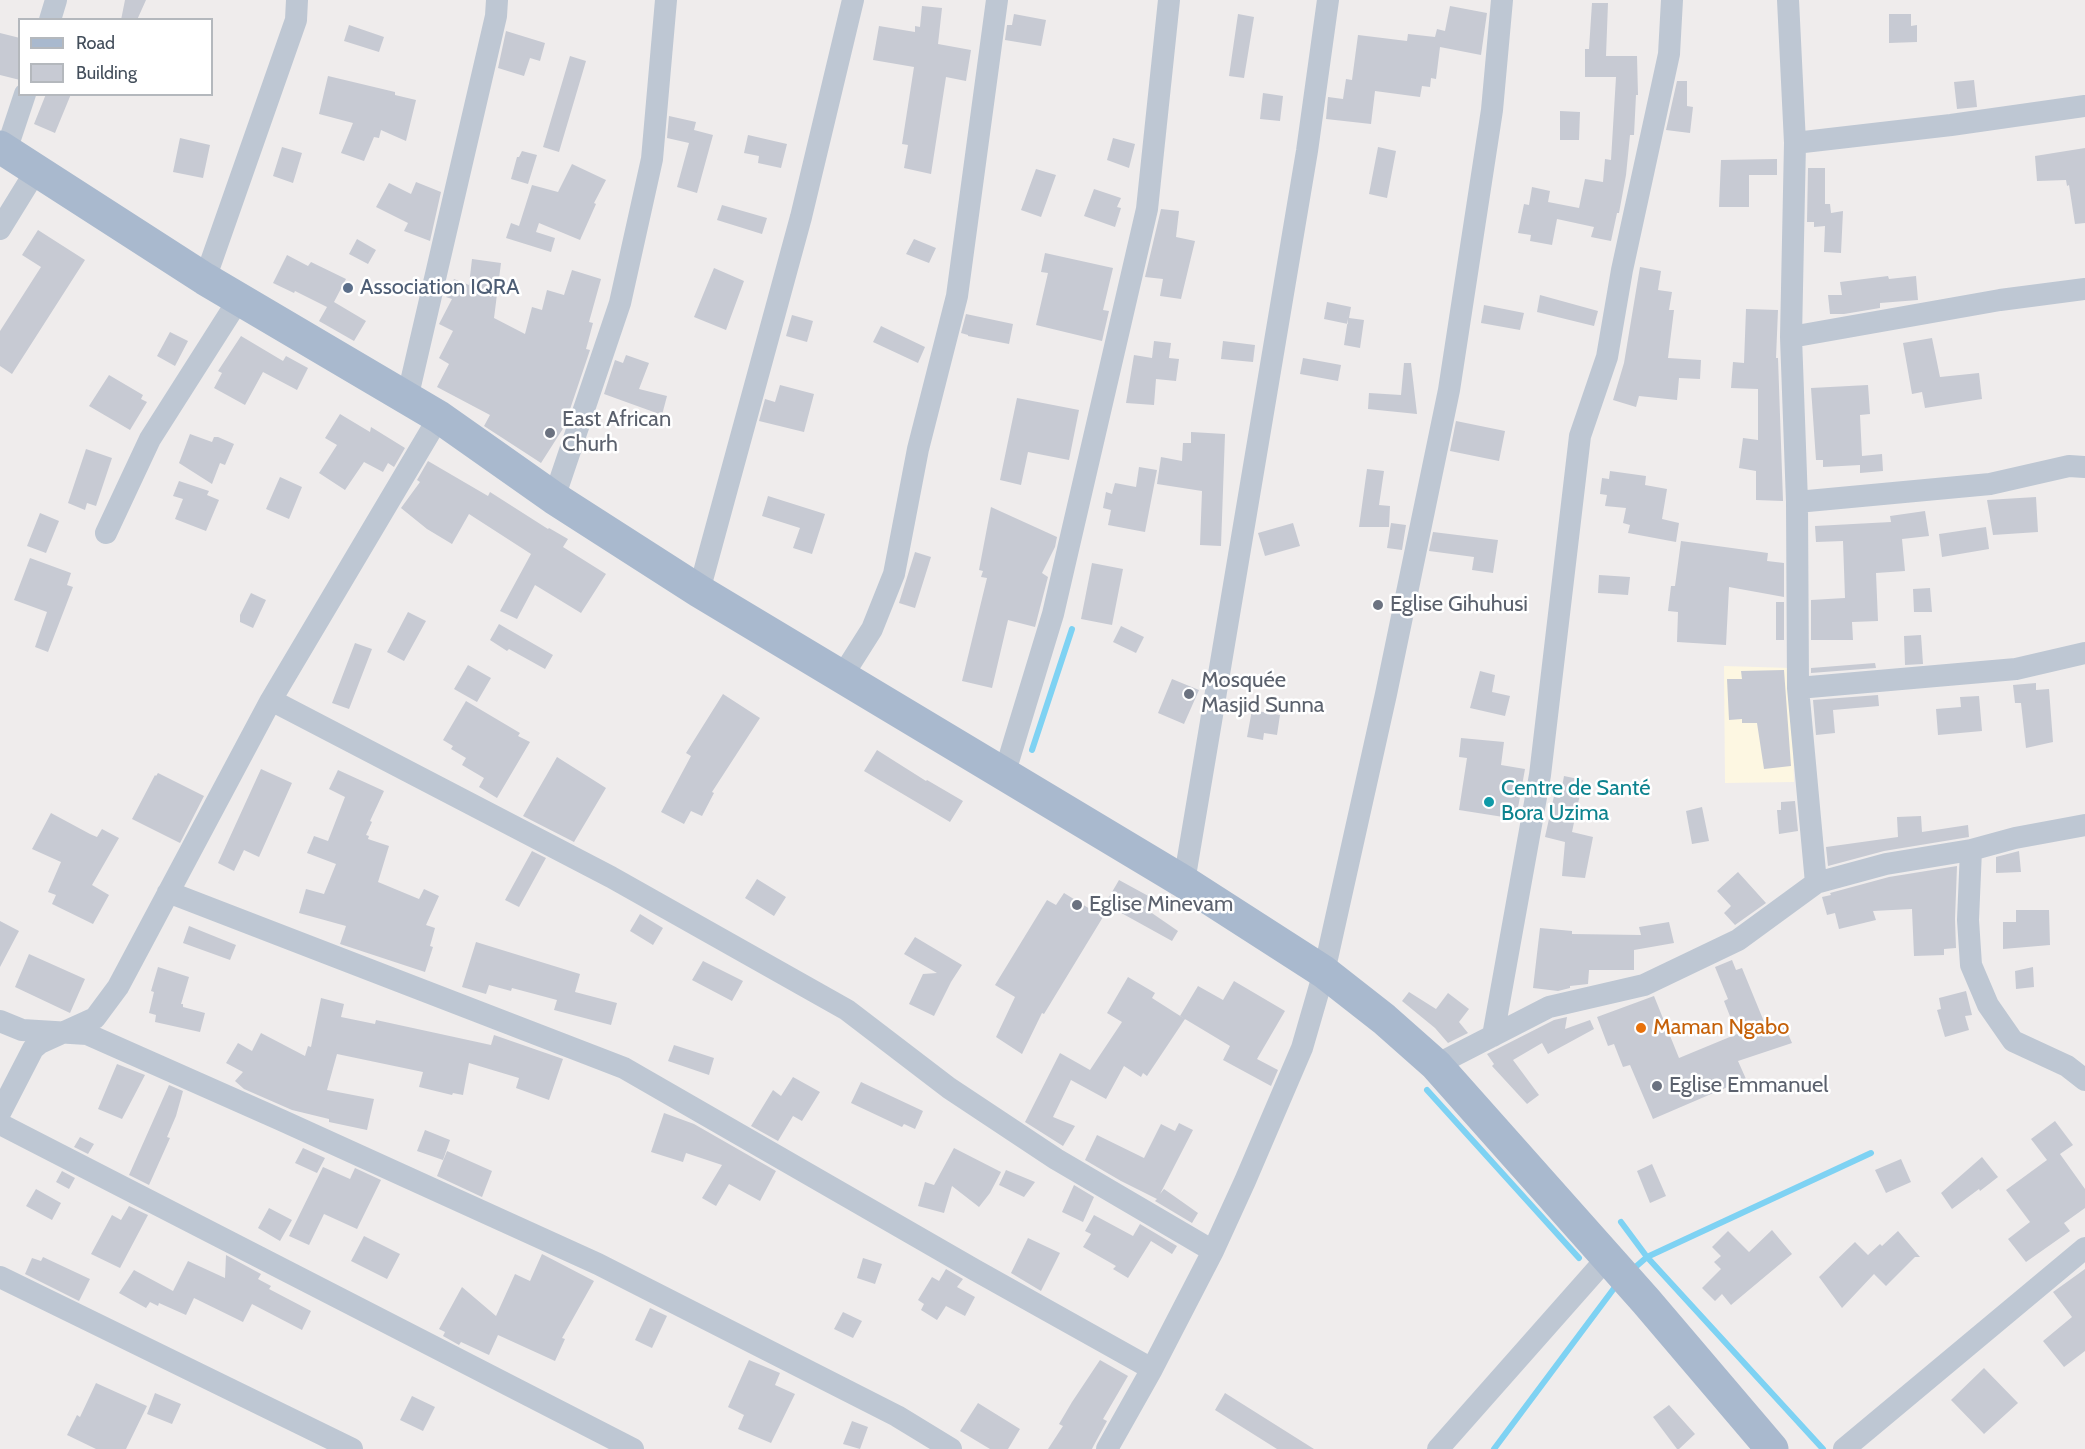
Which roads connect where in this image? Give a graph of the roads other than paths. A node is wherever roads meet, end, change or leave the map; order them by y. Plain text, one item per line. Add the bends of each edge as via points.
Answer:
1 (56, 0) edge
2 (297, 0) edge
3 (497, 0) edge
4 (666, 0) edge
5 (853, 0) edge
6 (997, 0) edge
7 (1169, 0) edge
8 (1328, 0) edge
9 (1502, 0) edge
10 (1672, 0) edge
11 (1788, 0) edge
12 (51, 18) edge
13 (24, 96) edge
14 (2085, 106) edge
15 (1795, 143) junction
16 (3, 149) edge
17 (37, 169) junction
18 (0, 230) edge
19 (205, 279) junction
20 (2085, 289) edge
21 (239, 299) junction
22 (1791, 337) junction
23 (406, 399) junction
24 (439, 417) junction
25 (2085, 467) edge
26 (554, 498) junction
27 (1797, 502) junction
28 (106, 533) dead end
29 (699, 591) junction
30 (2085, 653) edge
31 (841, 678) junction
32 (1798, 688) junction
33 (271, 700) junction
34 (1004, 775) junction
35 (2085, 825) edge
36 (1971, 850) junction
37 (1184, 882) junction
38 (1816, 883) junction
39 (168, 892) junction
40 (1324, 972) junction
41 (0, 1021) edge
42 (64, 1032) junction
43 (1493, 1036) junction
44 (1436, 1065) junction
45 (2085, 1080) edge
46 (0, 1113) edge
47 (0, 1124) edge
48 (2085, 1248) edge
49 (1213, 1251) junction
50 (1607, 1258) junction
51 (0, 1277) edge
52 (1152, 1369) junction
53 (352, 1449) edge
54 (633, 1449) edge
55 (951, 1449) edge
56 (1107, 1449) edge
57 (1438, 1449) edge
58 (1772, 1449) edge
59 (1844, 1449) edge

1 - 12 street
2 - 19 street via 296,20
3 - 23 street
4 - 26 street via 652,159 620,303
5 - 29 street via 801,217
6 - 31 street via 957,296 918,449 894,574 872,629
7 - 34 street via 1147,209 1053,614
8 - 37 street via 1307,151
9 - 40 street via 1492,110 1449,390
10 - 43 street via 1669,54 1607,357 1580,436 1540,775
11 - 15 street
13 - 16 street
14 - 15 street
15 - 22 street
16 - 17 main road
17 - 18 street
17 - 19 main road
19 - 21 main road
20 - 22 street
21 - 23 main road
21 - 28 street via 150,439
22 - 27 street
23 - 24 main road
24 - 26 main road
24 - 33 street
25 - 27 street via 2070,466 1990,484
26 - 29 main road
27 - 32 street
29 - 31 main road
30 - 32 street via 2016,669
31 - 34 main road
32 - 38 street
33 - 39 street
33 - 49 street via 611,877 847,1010 949,1088 1056,1159
34 - 37 main road
35 - 36 street
36 - 38 street via 1886,864
36 - 45 street via 1971,965 1988,1005 2013,1041 2067,1066
37 - 40 main road
38 - 43 street via 1738,940 1644,985 1549,1007
39 - 42 street via 107,1003 95,1018
39 - 52 street via 624,1068
40 - 44 main road
40 - 49 street via 1302,1048
41 - 42 street via 22,1030
42 - 46 street via 33,1049
42 - 55 street via 87,1034 598,1264 897,1416
43 - 44 street
44 - 50 main road
47 - 54 street
48 - 59 street
49 - 52 street
50 - 57 street
50 - 58 main road
51 - 53 street
52 - 56 street

